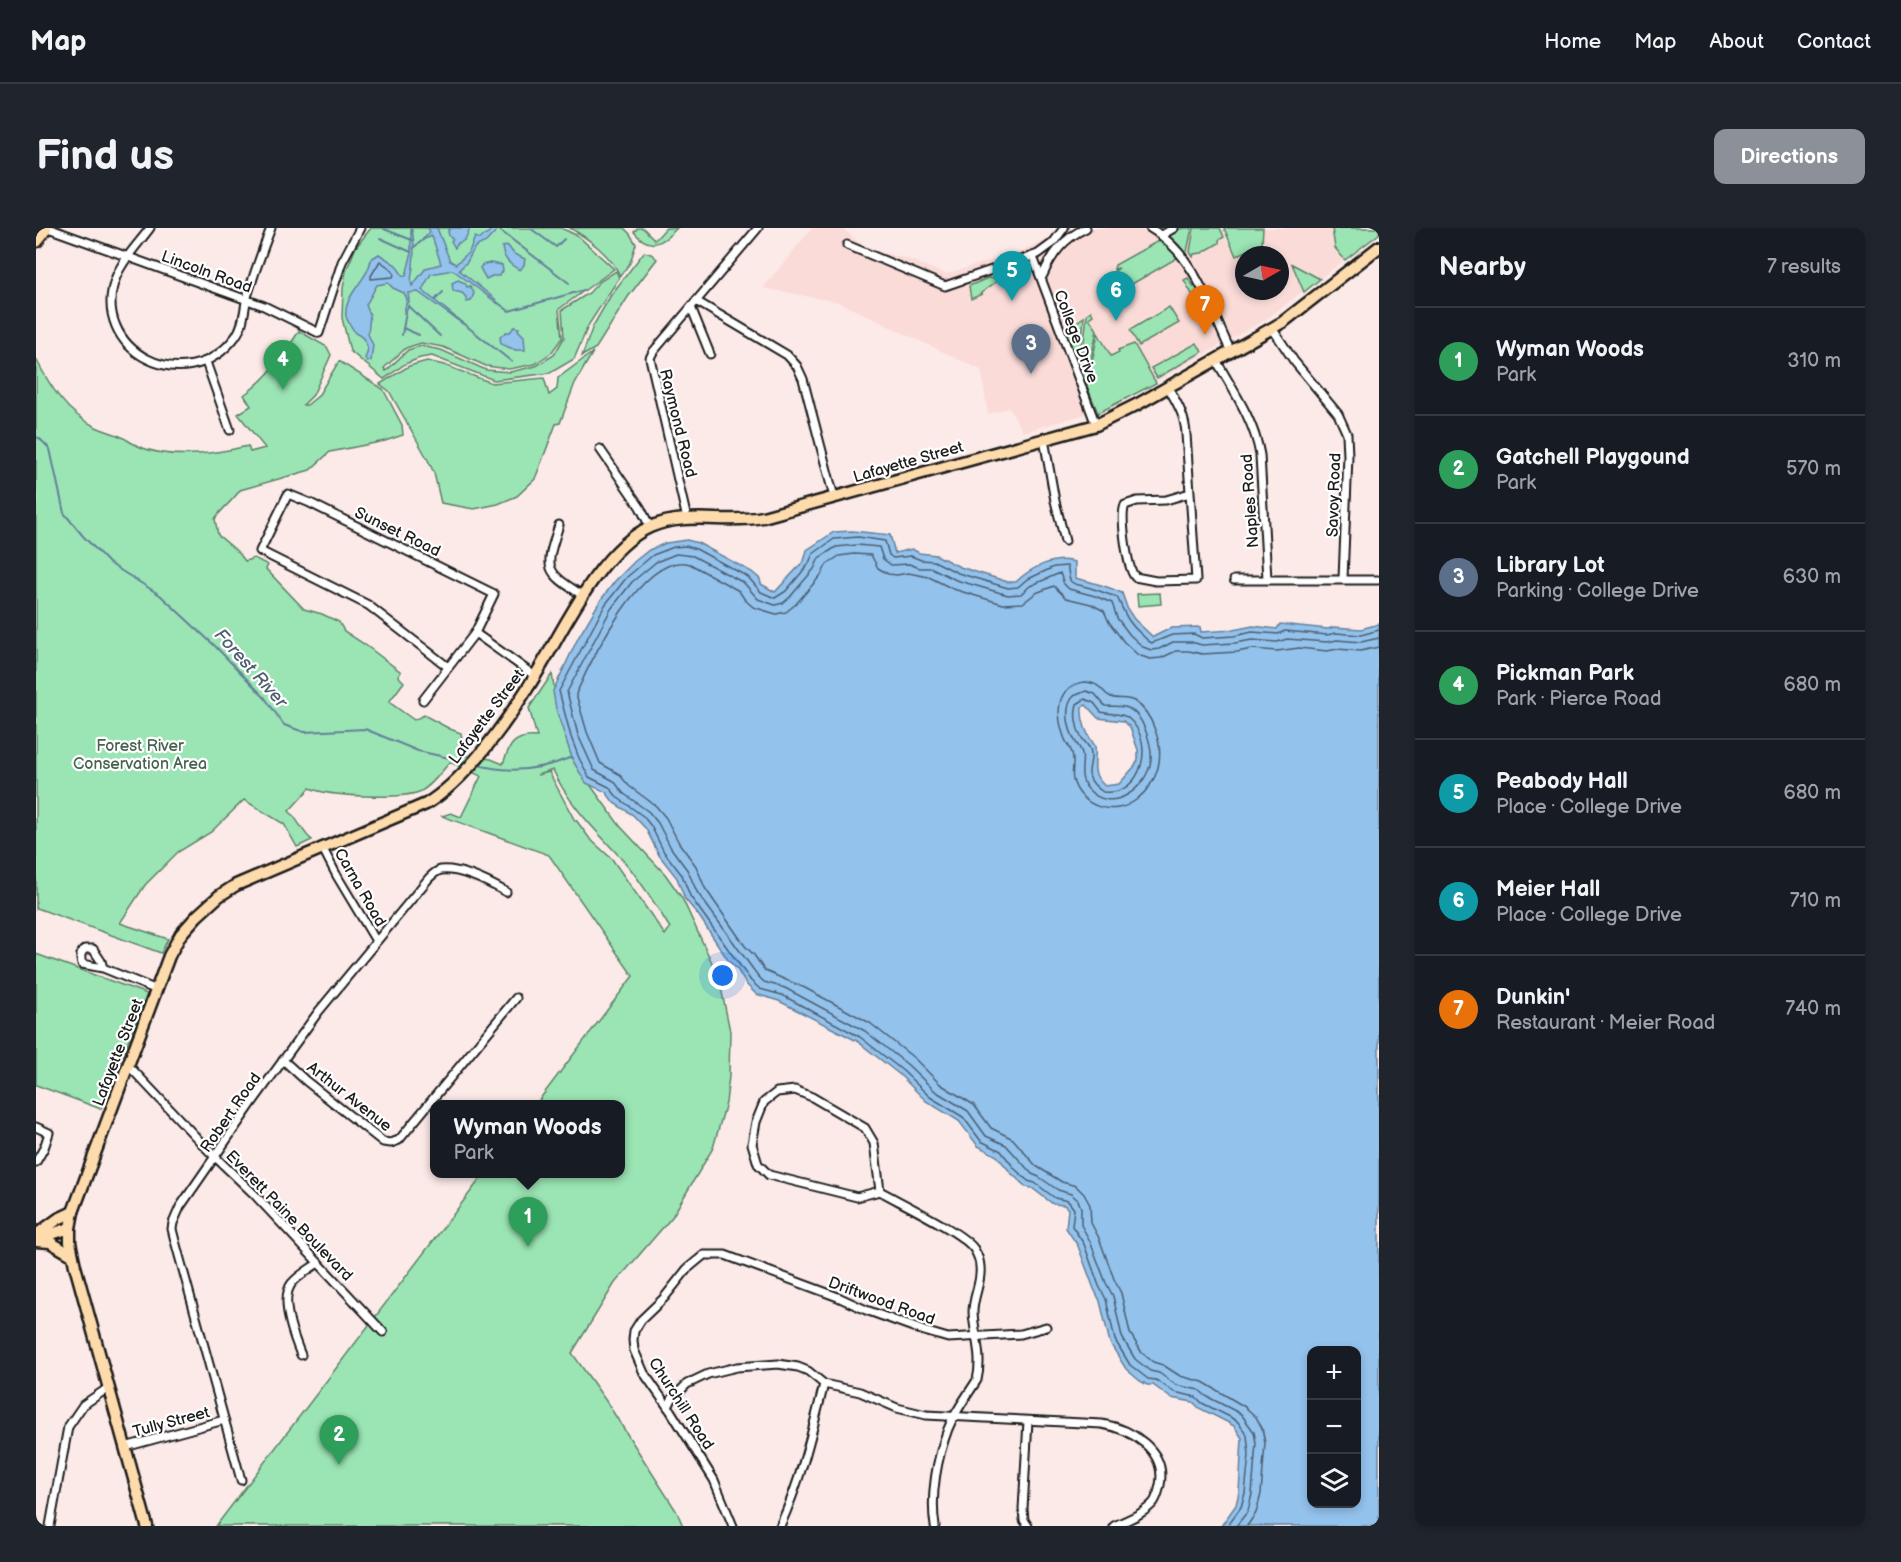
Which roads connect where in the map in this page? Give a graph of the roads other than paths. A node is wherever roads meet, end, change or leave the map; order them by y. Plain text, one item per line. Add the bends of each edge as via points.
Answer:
1 (46, 228) edge
2 (150, 228) edge
3 (271, 228) edge
4 (360, 228) edge
5 (758, 228) edge
6 (1064, 228) edge
7 (1086, 228) edge
8 (1150, 228) edge
9 (1174, 228) edge
10 (1162, 235) junction
11 (36, 240) edge
12 (847, 245) dead end
13 (1379, 247) edge
14 (129, 257) junction
15 (1033, 257) junction
16 (1043, 275) dead end
17 (247, 300) junction
18 (694, 304) junction
19 (1272, 328) junction
20 (1230, 352) junction
21 (710, 354) dead end
22 (1216, 360) junction
23 (206, 362) junction
24 (1167, 387) junction
25 (1096, 425) junction
26 (230, 430) dead end
27 (1044, 439) junction
28 (600, 449) dead end
29 (1190, 492) junction
30 (834, 497) junction
31 (687, 519) junction
32 (559, 525) dead end
33 (650, 527) junction
34 (1065, 541) dead end
35 (1267, 579) junction
36 (1342, 579) junction
37 (1234, 580) dead end
38 (1378, 580) edge
39 (582, 595) junction
40 (475, 633) junction
41 (448, 667) junction
42 (535, 676) junction
43 (423, 700) dead end
44 (322, 847) junction
45 (506, 892) dead end
46 (376, 941) junction
47 (103, 968) dead end
48 (157, 990) junction
49 (516, 998) dead end
50 (283, 1060) junction
51 (129, 1066) junction
52 (432, 1100) edge
53 (430, 1102) edge
54 (36, 1127) edge
55 (215, 1157) junction
56 (36, 1162) edge
57 (880, 1191) junction
58 (73, 1212) junction
59 (70, 1228) junction
60 (36, 1238) edge
61 (714, 1253) joint
62 (72, 1255) junction
63 (318, 1263) junction
64 (1046, 1327) dead end
65 (383, 1332) dead end
66 (977, 1336) junction
67 (301, 1355) dead end
68 (824, 1383) junction
69 (108, 1388) junction
70 (668, 1407) junction
71 (954, 1418) junction
72 (224, 1420) junction
73 (1028, 1421) junction
74 (125, 1447) junction
75 (242, 1480) dead end
76 (50, 1526) edge
77 (147, 1526) edge
78 (733, 1526) edge
79 (780, 1526) edge
80 (935, 1526) edge
81 (1028, 1526) edge
82 (1114, 1526) edge

1 - 11 highway
1 - 14 street, Lincoln Road
2 - 14 street
3 - 17 street
4 - 17 street, Lincoln Road via 342,262 319,333
5 - 18 street, Raymond Road
6 - 15 street
7 - 16 street via 1061,245
8 - 10 street
9 - 10 street
10 - 20 street via 1191,268
12 - 15 street via 943,286
13 - 19 main road, Lafayette Street
14 - 17 street, Lincoln Road
14 - 23 street via 116,277 111,309 125,341 136,352 161,365 176,368
15 - 25 street, College Drive
17 - 23 street via 237,335
18 - 21 street
18 - 30 street via 786,355 797,366
18 - 31 street, Raymond Road via 650,358
19 - 20 main road, Lafayette Street
19 - 36 street, Savoy Road via 1338,414 1347,434
20 - 22 main road, Lafayette Street
22 - 24 main road, Lafayette Street
22 - 35 street, Naples Road via 1257,438
23 - 26 street
24 - 25 main road, Lafayette Street
24 - 29 street via 1184,417
25 - 27 main road, Lafayette Street
27 - 30 main road, Lafayette Street
27 - 34 street
28 - 33 street
29 - 29 street via 1196,580 1135,577 1130,568 1122,515 1125,506
30 - 31 main road, Lafayette Street via 752,519
31 - 33 main road, Lafayette Street
32 - 39 street via 551,550 551,572
33 - 39 main road, Lafayette Street via 619,551
35 - 36 street
35 - 37 street
36 - 38 street
39 - 42 main road, Lafayette Street
40 - 41 street
40 - 41 street, Sunset Road via 493,595 288,494 260,551 368,605
40 - 42 street
41 - 43 street
42 - 44 main road, Lafayette Street via 520,702 463,773 440,795
44 - 46 street, Carna Road
44 - 48 main road, Lafayette Street via 236,885 208,905 176,942
45 - 46 street, Robert Road via 467,874 436,872
46 - 50 street, Robert Road
47 - 48 street
48 - 51 main road, Lafayette Street
49 - 52 street, Arthur Avenue
50 - 53 street, Arthur Avenue via 383,1142 399,1140
50 - 55 street, Robert Road
51 - 55 street, Everett Paine Boulevard
51 - 58 main road, Lafayette Street
54 - 56 street via 49,1133
55 - 63 street, Everett Paine Boulevard
55 - 72 street, Robert Road via 180,1207 172,1229
57 - 57 street via 857,1197 769,1175 758,1164 752,1144 764,1102 777,1092 795,1090 866,1128 874,1143
57 - 66 street via 933,1220 973,1249 981,1269 973,1307
58 - 59 main road, Lafayette Street
58 - 60 main road
59 - 60 main road
59 - 62 main road, Lafayette Street
60 - 62 main road
61 - 66 street, Driftwood Road via 924,1331 948,1338
61 - 70 street, Churchill Road via 696,1260 634,1331 638,1361
62 - 69 main road, Lafayette Street
63 - 65 street, Everett Paine Boulevard
63 - 67 street via 292,1283 286,1298
64 - 66 street, Driftwood Road via 1021,1334
66 - 71 street via 977,1380
68 - 70 street via 791,1365 737,1367 696,1379
68 - 71 street via 904,1410
68 - 79 street via 795,1491
69 - 74 main road, Lafayette Street
69 - 76 street via 83,1406 68,1427
70 - 78 street, Churchill Road via 708,1468
71 - 73 street
71 - 80 street via 936,1476
72 - 74 street, Tully Street
72 - 75 street, Robert Road
73 - 81 street via 1023,1502
73 - 82 street via 1112,1426 1136,1436 1150,1450 1161,1471 1154,1501
74 - 77 main road, Lafayette Street

